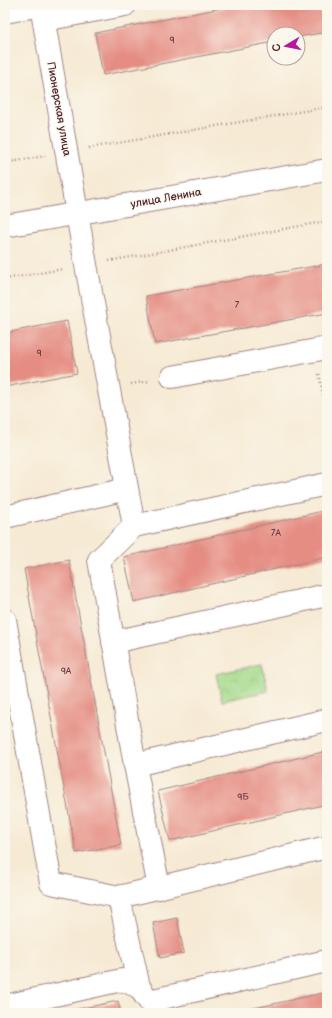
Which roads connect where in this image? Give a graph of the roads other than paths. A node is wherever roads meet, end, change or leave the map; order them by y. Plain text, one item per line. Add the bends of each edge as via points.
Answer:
1 (125, 5) edge
2 (42, 10) edge
3 (5, 12) edge
4 (327, 170) edge
5 (77, 213) junction
6 (5, 226) edge
7 (321, 349) edge
8 (172, 377) road end
9 (327, 484) edge
10 (127, 489) junction
11 (5, 517) edge
12 (134, 526) junction
13 (327, 595) edge
14 (5, 620) edge
15 (113, 642) junction
16 (327, 720) edge
17 (135, 766) junction
18 (327, 847) edge
19 (159, 888) junction
20 (119, 897) junction
21 (327, 961) edge
22 (147, 1001) edge
23 (5, 1006) edge

1 - 2 street
2 - 3 street
2 - 5 street, Пионерская улица
4 - 5 street, улица Ленина
5 - 6 street, улица Ленина
5 - 10 street, Пионерская улица
7 - 8 street
9 - 12 street
10 - 11 street
10 - 12 street, Пионерская улица
12 - 15 street via 99,560
13 - 15 street
14 - 20 street via 51,883
15 - 17 street
16 - 17 street
17 - 19 street
18 - 19 street
19 - 20 street
20 - 22 street
21 - 22 street
22 - 23 street via 122,980

